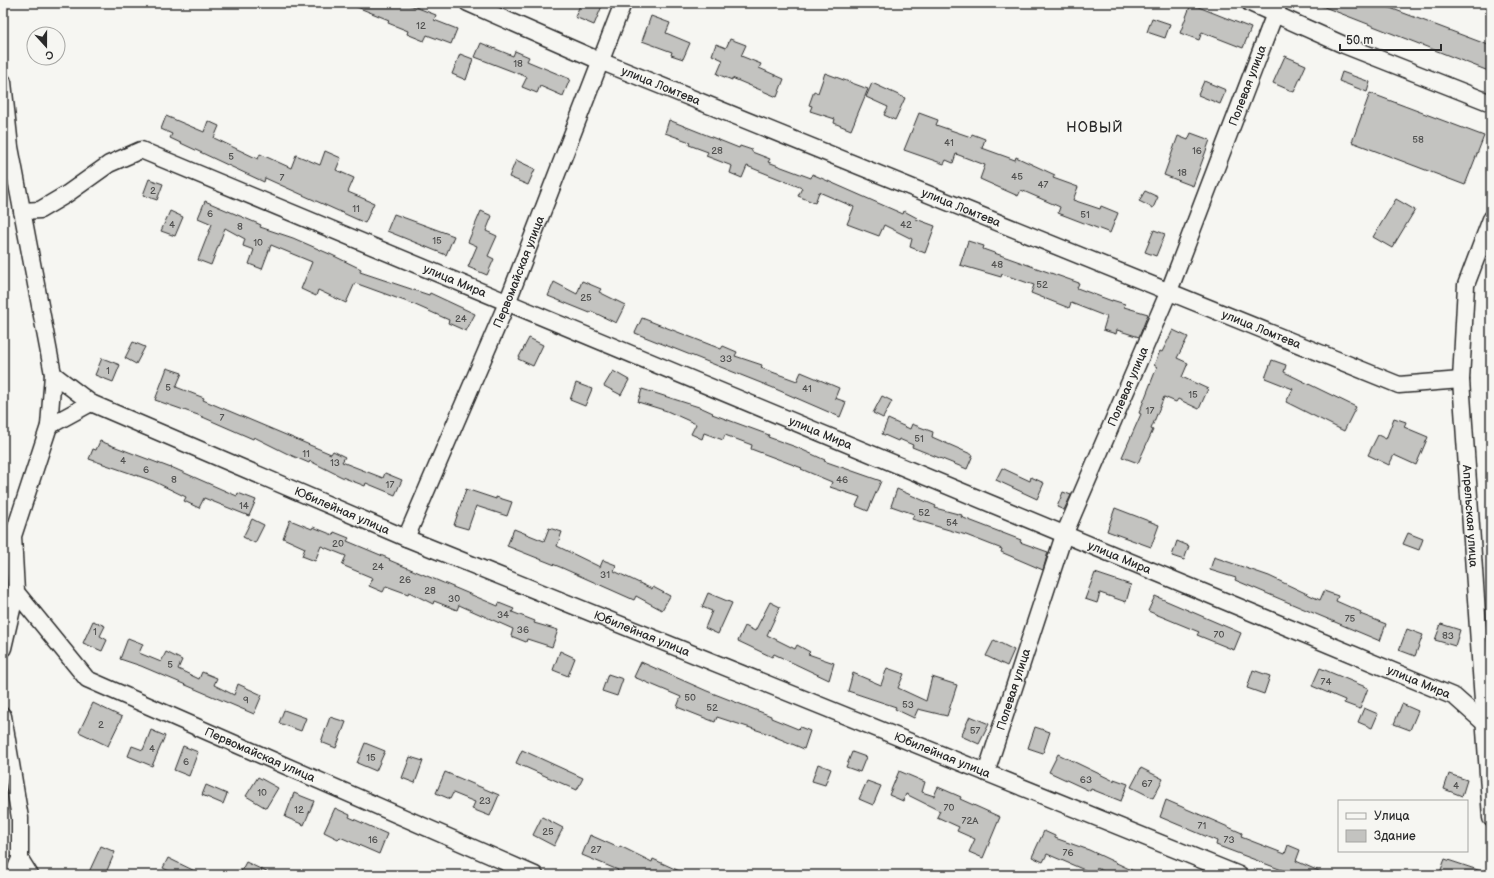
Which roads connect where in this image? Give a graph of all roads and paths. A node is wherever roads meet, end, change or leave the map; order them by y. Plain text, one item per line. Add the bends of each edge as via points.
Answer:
1 (468, 3) edge
2 (623, 3) edge
3 (1250, 3) edge
4 (1277, 8) edge
5 (600, 61) junction
6 (3, 82) edge
7 (1491, 103) edge
8 (22, 211) junction
9 (1491, 219) edge
10 (1169, 291) junction
11 (507, 303) junction
12 (53, 374) junction
13 (1461, 380) junction
14 (91, 403) junction
15 (49, 426) junction
16 (1064, 535) junction
17 (406, 538) junction
18 (16, 592) junction
19 (3, 648) edge
20 (3, 716) edge
21 (1488, 726) edge
22 (986, 773) junction
23 (1491, 818) edge
24 (20, 859) junction
25 (13, 875) edge
26 (30, 875) edge
27 (535, 875) edge
28 (1239, 875) edge

1 - 5 street, улица Ломтева
2 - 5 street, Первомайская улица
3 - 4 street
4 - 7 street via 1344,45
4 - 10 street, Полевая улица
5 - 10 street, улица Ломтева
5 - 11 street, Первомайская улица
6 - 8 street via 10,147
8 - 11 street, улица Мира via 40,210 109,164 141,150
8 - 12 street
9 - 13 street, Апрельская улица via 1466,285
10 - 13 street, улица Ломтева via 1399,385
10 - 16 street, Полевая улица
11 - 16 street, улица Мира
11 - 17 street, Первомайская улица
12 - 14 street, Юбилейная улица
12 - 15 street
13 - 21 street, Апрельская улица
14 - 15 street
14 - 17 street, Юбилейная улица
15 - 18 street via 13,536
16 - 21 street, улица Мира via 1455,697
16 - 22 street, Полевая улица
17 - 22 street, Юбилейная улица
18 - 19 street
18 - 27 street, Первомайская улица via 87,679
20 - 24 street via 20,818
21 - 23 street, Апрельская улица
22 - 28 street, Юбилейная улица
24 - 25 street
24 - 26 street

